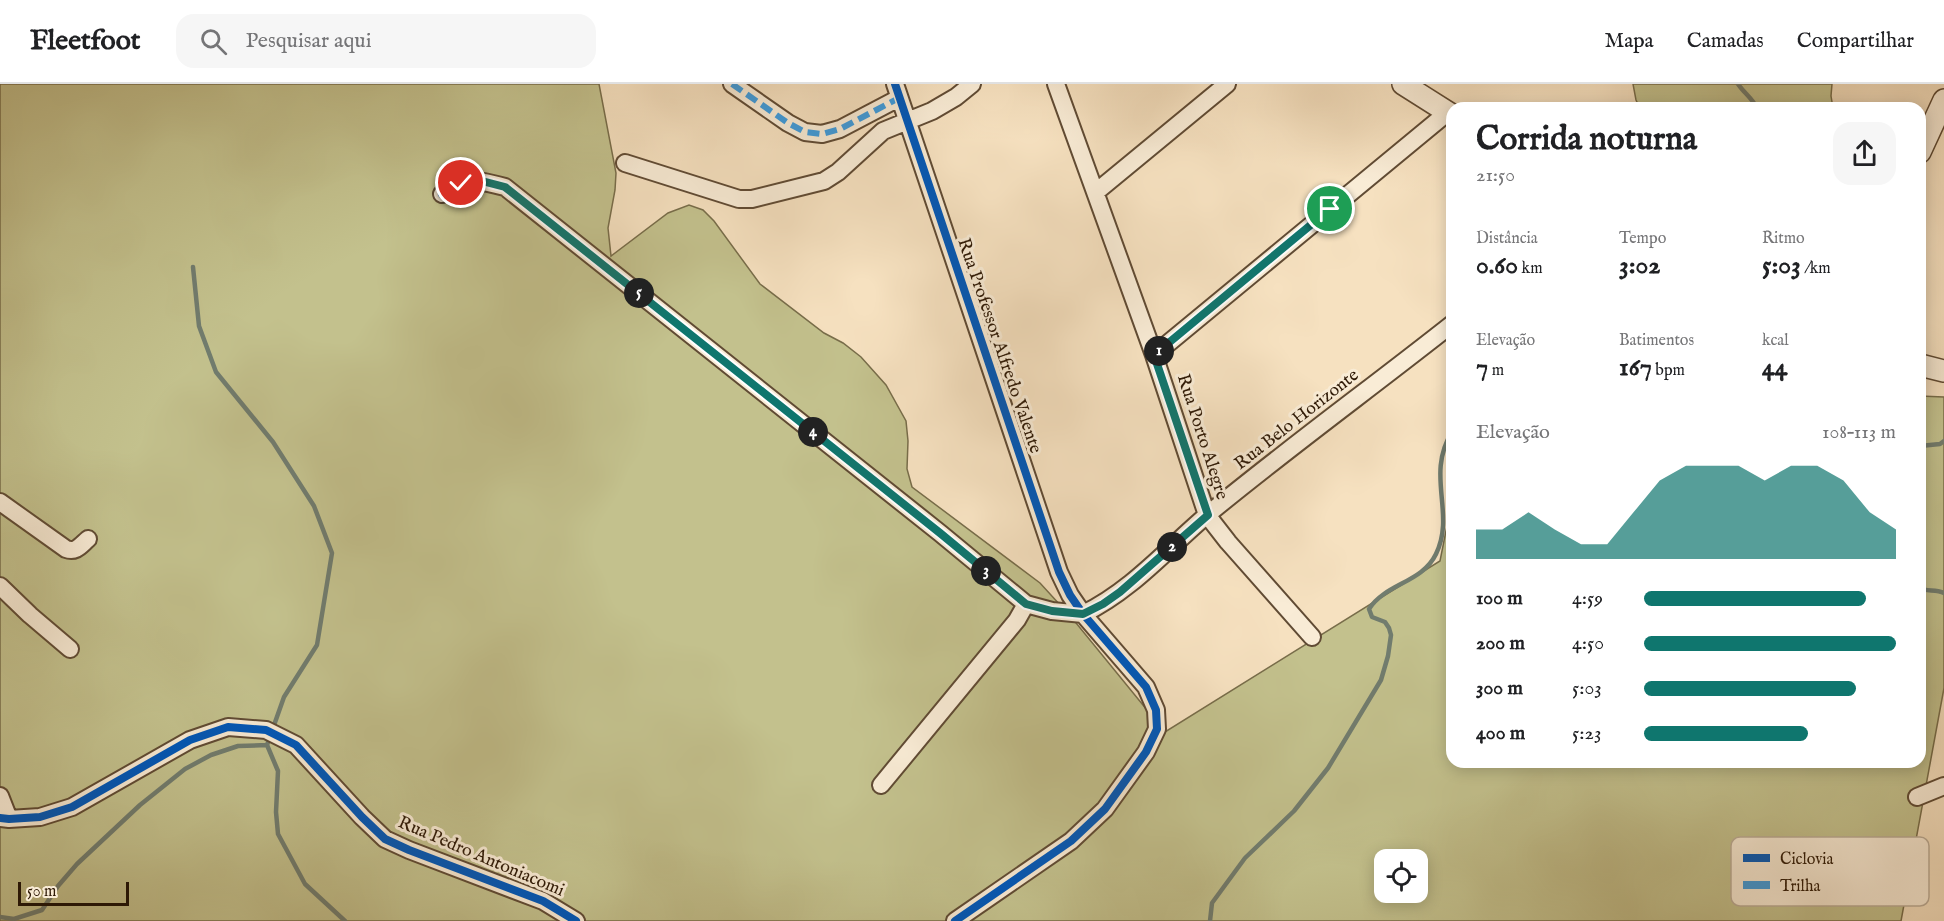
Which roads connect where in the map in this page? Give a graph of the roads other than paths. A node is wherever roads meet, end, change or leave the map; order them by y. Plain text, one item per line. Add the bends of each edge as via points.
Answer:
1 (732, 84) edge
2 (972, 84) edge
3 (1056, 84) edge
4 (1227, 84) edge
5 (1403, 84) edge
6 (897, 91) edge
7 (1944, 100) edge
8 (1446, 111) edge
9 (1446, 117) edge
10 (908, 120) junction
11 (1926, 139) edge
12 (625, 163) dead end
13 (1096, 192) junction
14 (442, 194) dead end
15 (1446, 329) edge
16 (1154, 355) junction
17 (1926, 366) edge
18 (1944, 371) edge
19 (0, 502) edge
20 (1208, 515) junction
21 (88, 539) dead end
22 (0, 586) edge
23 (1026, 604) junction
24 (1083, 614) junction
25 (1312, 637) dead end
26 (70, 649) dead end
27 (881, 785) dead end
28 (1944, 786) edge
29 (0, 796) edge
30 (1917, 796) dead end
31 (5, 818) edge
32 (576, 921) edge
33 (955, 921) edge

1 - 6 street via 788,123 805,132 822,134 840,129
2 - 10 street via 932,111
3 - 13 street, Rua Porto Alegre
4 - 13 street
5 - 8 street
6 - 10 street, Rua Professor Alfredo Valente
7 - 11 street
9 - 16 street
10 - 12 street via 883,131 824,181 752,199 740,199
10 - 24 street, Rua Professor Alfredo Valente via 1059,572
13 - 16 street, Rua Porto Alegre
14 - 23 street via 461,183 478,180 505,187
15 - 20 street, Rua Belo Horizonte
16 - 20 street, Rua Porto Alegre
17 - 18 street
19 - 21 street via 66,549 76,550
20 - 24 street, Rua Belo Horizonte via 1120,592
20 - 25 street, Rua Porto Alegre
22 - 26 street
23 - 24 street
23 - 27 street
24 - 33 street, Rua Professor Alfredo Valente via 1146,687 1156,710 1156,729 1146,752 1105,809 1071,841
28 - 30 street
29 - 31 street
31 - 32 street, Rua Pedro Antoniacomi via 40,817 72,807 190,740 228,727 266,730 296,745 385,838 543,901

